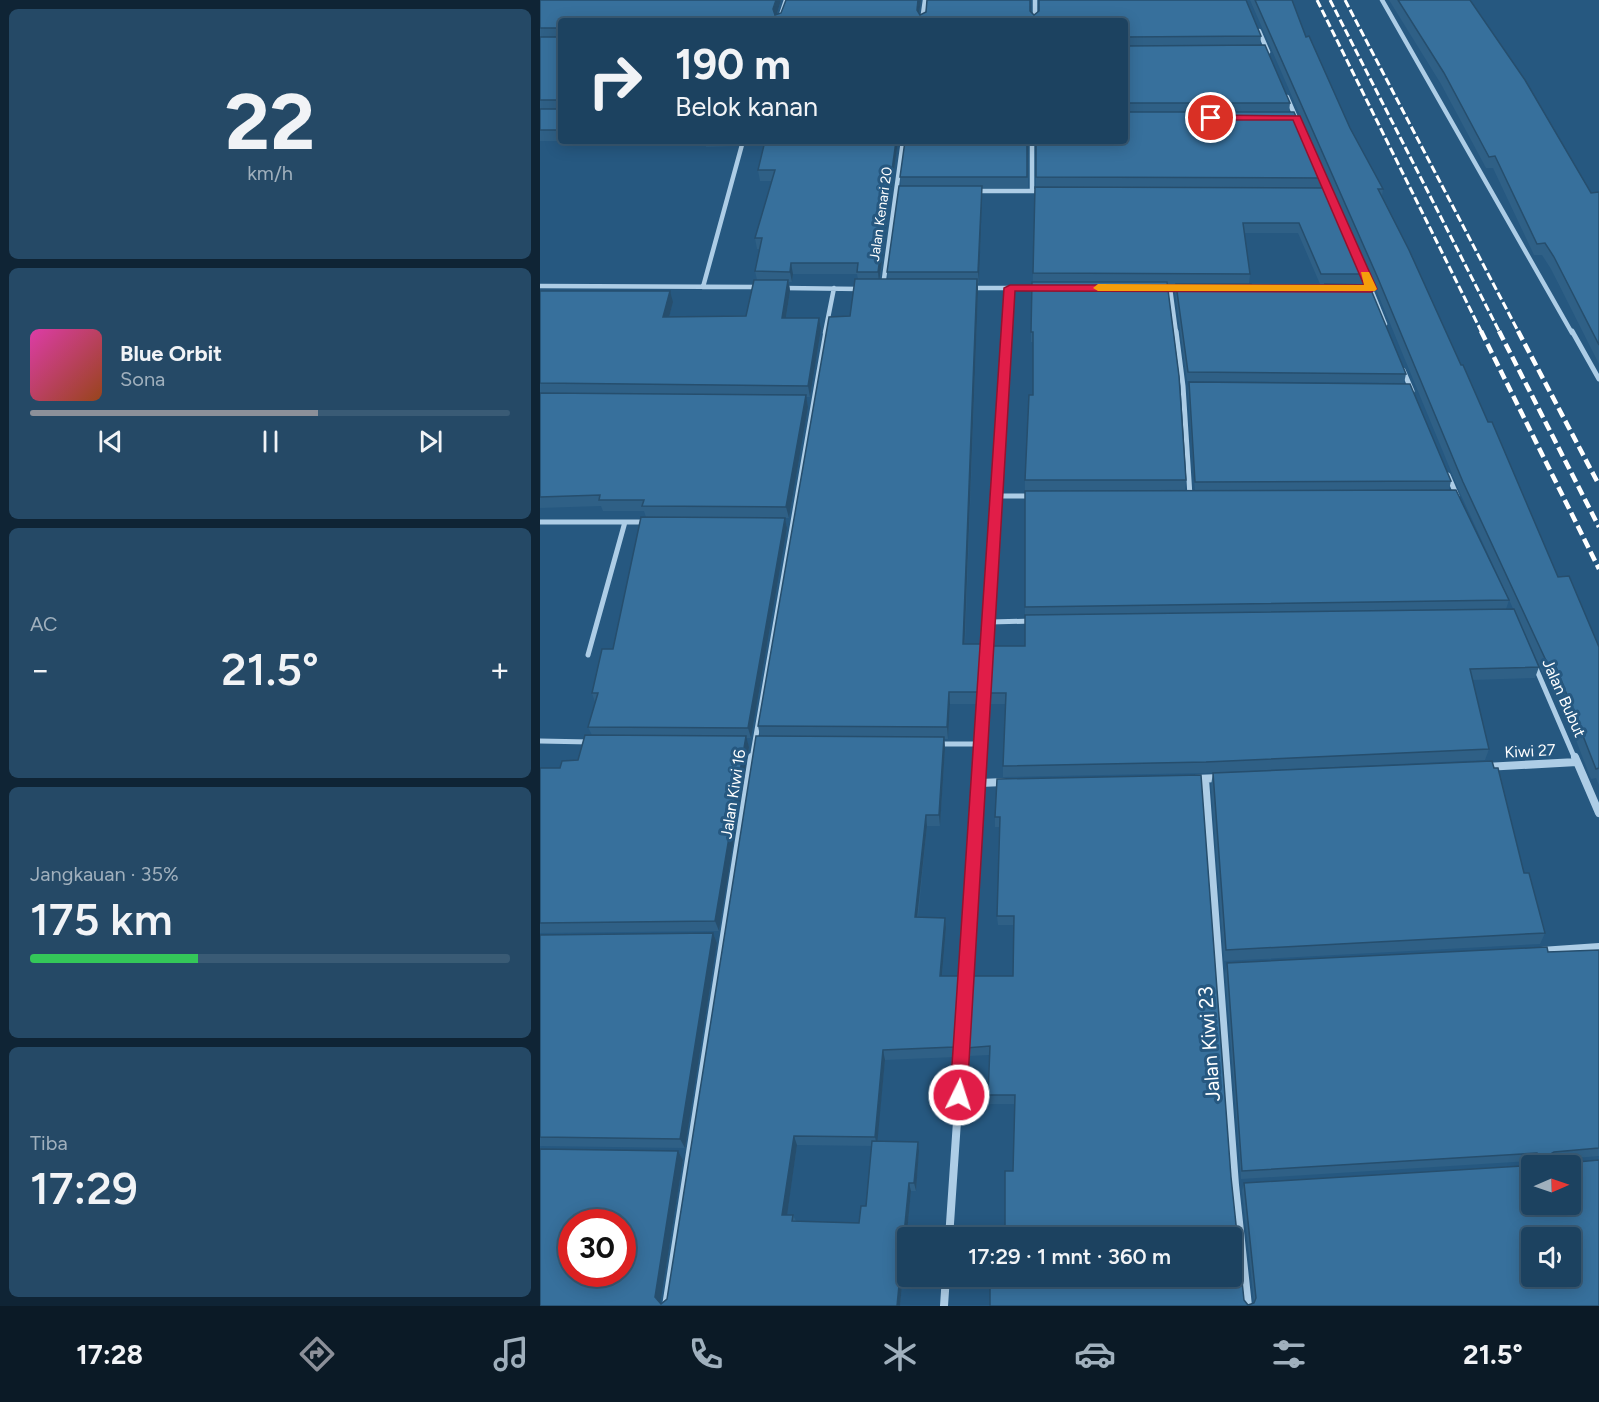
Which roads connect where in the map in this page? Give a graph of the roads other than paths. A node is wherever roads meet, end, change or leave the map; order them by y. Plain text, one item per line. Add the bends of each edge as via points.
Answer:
1 (786, 0) edge
2 (926, 0) edge
3 (1035, 0) edge
4 (1382, 0) edge
5 (780, 18) edge
6 (923, 18) edge
7 (1035, 18) edge
8 (1254, 20) edge
9 (1256, 51) edge
10 (1268, 51) junction
11 (1272, 61) edge
12 (1284, 89) edge
13 (1285, 118) edge
14 (1296, 118) junction
15 (1301, 128) edge
16 (742, 144) edge
17 (903, 144) edge
18 (1032, 144) edge
19 (1320, 172) edge
20 (964, 191) edge
21 (1032, 191) junction
22 (1044, 191) edge
23 (896, 192) junction
24 (907, 192) edge
25 (1317, 193) edge
26 (1329, 193) junction
27 (1334, 204) edge
28 (1357, 257) edge
29 (540, 286) edge
30 (703, 287) junction
31 (763, 287) edge
32 (775, 288) edge
33 (834, 288) junction
34 (964, 288) edge
35 (1010, 288) junction
36 (1051, 288) edge
37 (1159, 288) edge
38 (1170, 288) junction
39 (1182, 288) edge
40 (1238, 288) edge
41 (864, 289) edge
42 (873, 289) edge
43 (883, 289) junction
44 (894, 289) edge
45 (1338, 289) edge
46 (1360, 289) edge
47 (1371, 289) junction
48 (1389, 333) edge
49 (1402, 366) edge
50 (1599, 380) edge
51 (1183, 386) junction
52 (1195, 386) edge
53 (1398, 388) edge
54 (1410, 388) junction
55 (1415, 399) edge
56 (800, 402) edge
57 (812, 402) junction
58 (1443, 463) edge
59 (1445, 495) edge
60 (1456, 495) junction
61 (997, 496) junction
62 (1042, 496) edge
63 (1179, 496) edge
64 (1190, 496) junction
65 (1202, 496) edge
66 (1461, 505) edge
67 (540, 522) edge
68 (626, 522) junction
69 (649, 522) edge
70 (780, 523) edge
71 (792, 523) junction
72 (1037, 621) edge
73 (990, 622) junction
74 (588, 655) dead end
75 (1531, 657) edge
76 (540, 741) edge
77 (600, 742) edge
78 (743, 744) edge
79 (754, 744) junction
80 (766, 744) edge
81 (934, 744) edge
82 (982, 744) junction
83 (1577, 762) junction
84 (1481, 767) edge
85 (1205, 778) junction
86 (1228, 778) edge
87 (1181, 779) edge
88 (1016, 782) edge
89 (980, 783) junction
90 (1599, 813) edge
91 (711, 937) edge
92 (723, 937) junction
93 (1599, 947) edge
94 (1530, 951) edge
95 (1220, 967) junction
96 (1231, 967) edge
97 (675, 1154) edge
98 (687, 1154) junction
99 (1247, 1184) edge
100 (1235, 1185) junction
101 (950, 1227) edge
102 (945, 1287) edge
103 (666, 1306) edge
104 (944, 1306) edge
105 (1248, 1306) edge

1 - 5 street
2 - 6 street
3 - 7 street
4 - 50 street
8 - 10 street
9 - 10 street
10 - 11 street
12 - 14 street
13 - 14 street
14 - 15 street
16 - 30 street
17 - 23 street, Jalan Kenari 20
18 - 21 street
19 - 26 street
20 - 21 street
21 - 22 street
23 - 24 street
23 - 43 street, Jalan Kenari 20
25 - 26 street
26 - 27 street
28 - 47 street
29 - 30 street
30 - 31 street
32 - 33 street
33 - 41 street
33 - 57 street, Jalan Kiwi 16
34 - 35 street
35 - 36 street
35 - 61 street
37 - 38 street
38 - 39 street
38 - 51 street
40 - 45 street
42 - 43 street
43 - 44 street
46 - 47 street
47 - 48 street
49 - 54 street
51 - 52 street
51 - 64 street
53 - 54 street
54 - 55 street
56 - 57 street
57 - 71 street, Jalan Kiwi 16
58 - 60 street
59 - 60 street
60 - 66 street
61 - 62 street
61 - 73 street
63 - 64 street
64 - 65 street
67 - 68 street
68 - 69 street
68 - 74 street
70 - 71 street
71 - 79 street, Jalan Kiwi 16
72 - 73 street
73 - 82 street
75 - 83 street, Jalan Bubut
76 - 77 street
78 - 79 street
79 - 80 street
79 - 92 street, Jalan Kiwi 16
81 - 82 street
82 - 89 street
83 - 84 street, Kiwi 27
83 - 90 street, Jalan Bubut
85 - 86 street
85 - 87 street
85 - 95 street, Jalan Kiwi 23
88 - 89 street
89 - 101 street
91 - 92 street
92 - 98 street, Jalan Kiwi 16
93 - 94 street
95 - 96 street
95 - 100 street, Jalan Kiwi 23
97 - 98 street
98 - 103 street, Jalan Kiwi 16
99 - 100 street
100 - 105 street, Jalan Kiwi 23
102 - 104 street

